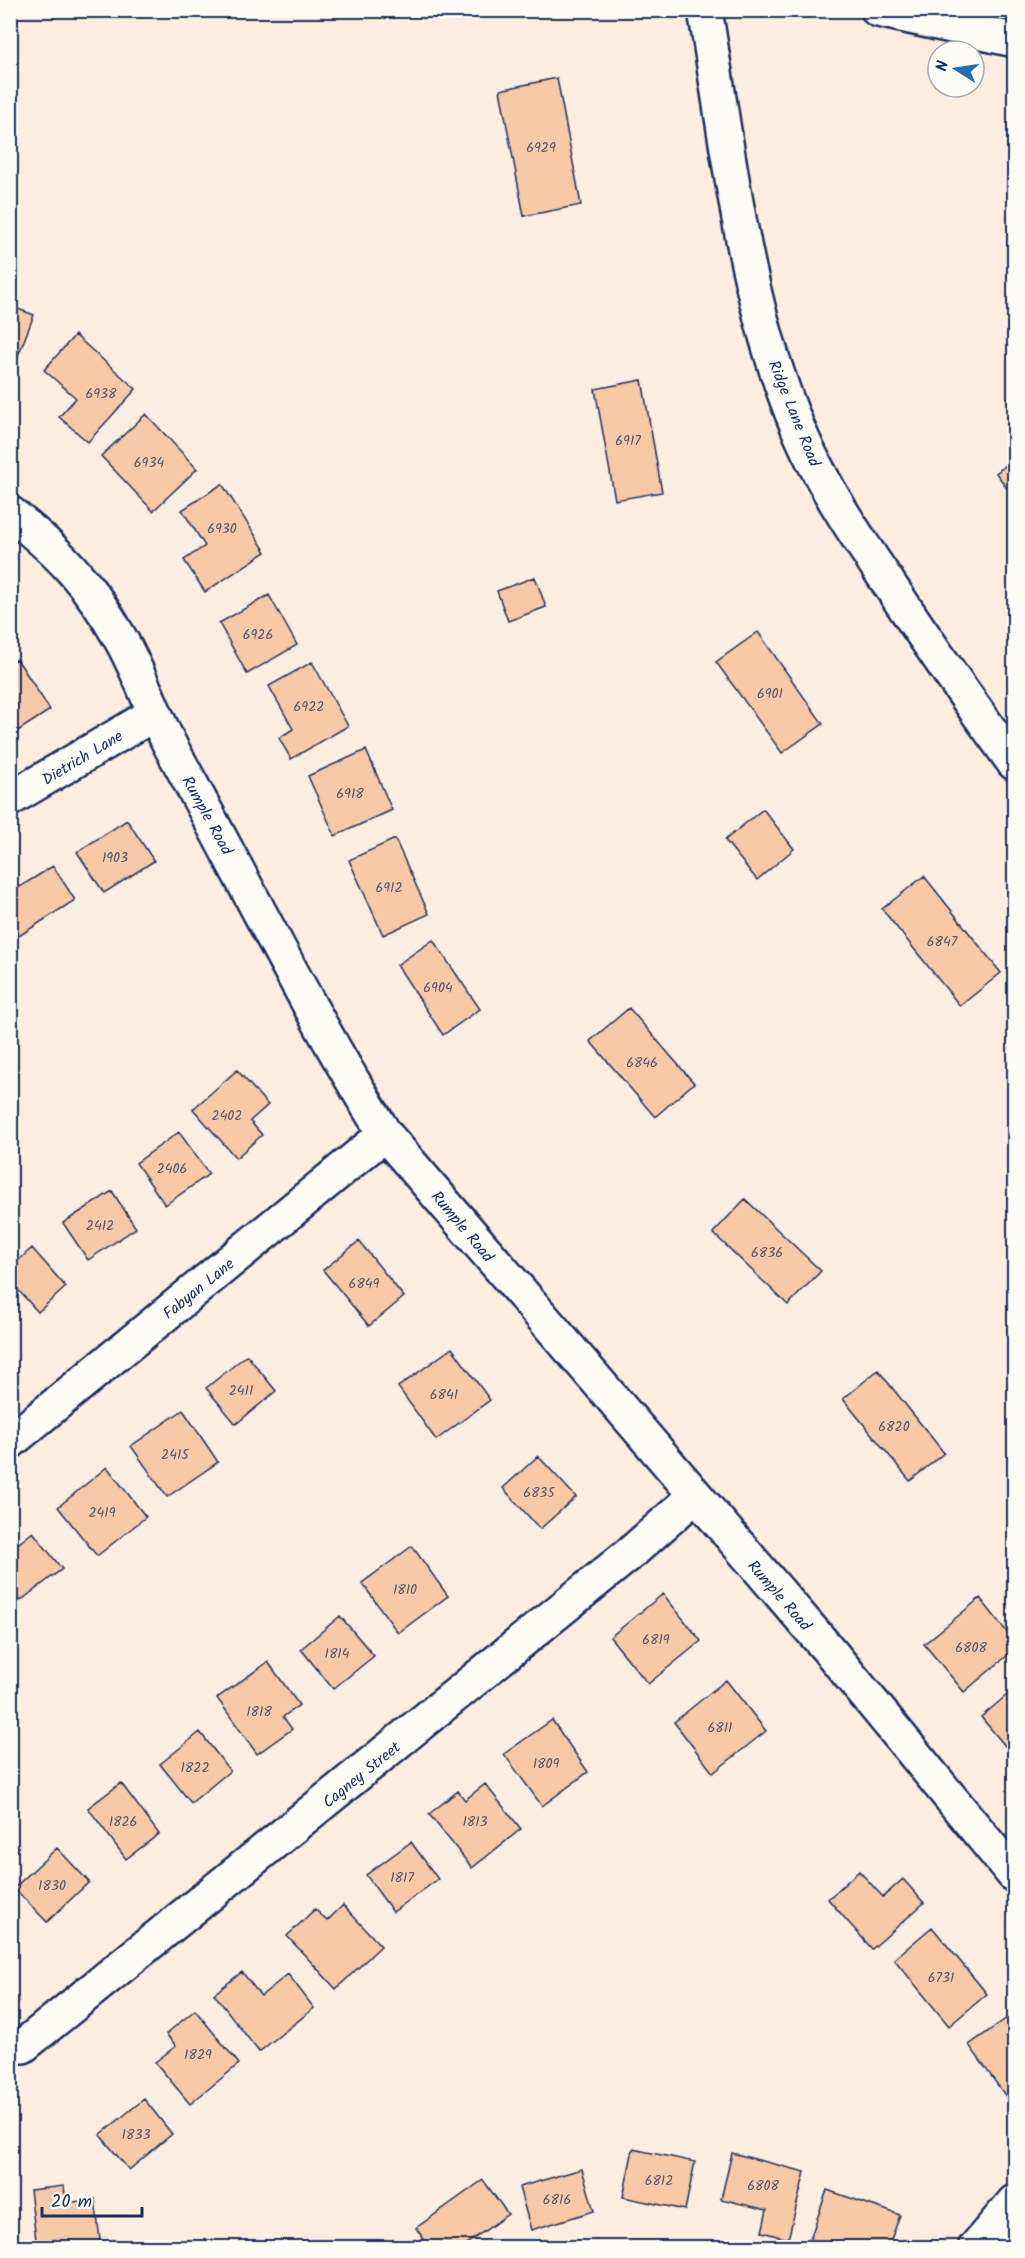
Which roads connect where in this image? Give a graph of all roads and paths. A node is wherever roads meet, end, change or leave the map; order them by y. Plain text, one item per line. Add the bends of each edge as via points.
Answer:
1 (705, 10) edge
2 (878, 10) edge
3 (1014, 40) edge
4 (10, 513) edge
5 (154, 714) junction
6 (1014, 763) edge
7 (10, 799) edge
8 (385, 1134) junction
9 (10, 1442) edge
10 (694, 1497) junction
11 (1014, 1875) edge
12 (23, 2046) dead end
13 (1014, 2202) edge
14 (975, 2247) edge

1 - 6 street, Ridge Lane Road via 747,258 772,359 800,434 836,505 951,677
2 - 3 street
4 - 5 street, Rumple Road via 53,547 88,587 121,640
5 - 7 street, Dietrich Lane
5 - 8 street, Rumple Road via 343,1067
8 - 9 street, Fabyan Lane
8 - 10 street, Rumple Road
10 - 11 street, Rumple Road via 833,1655
10 - 12 street, Cagney Street via 587,1589
13 - 14 street

